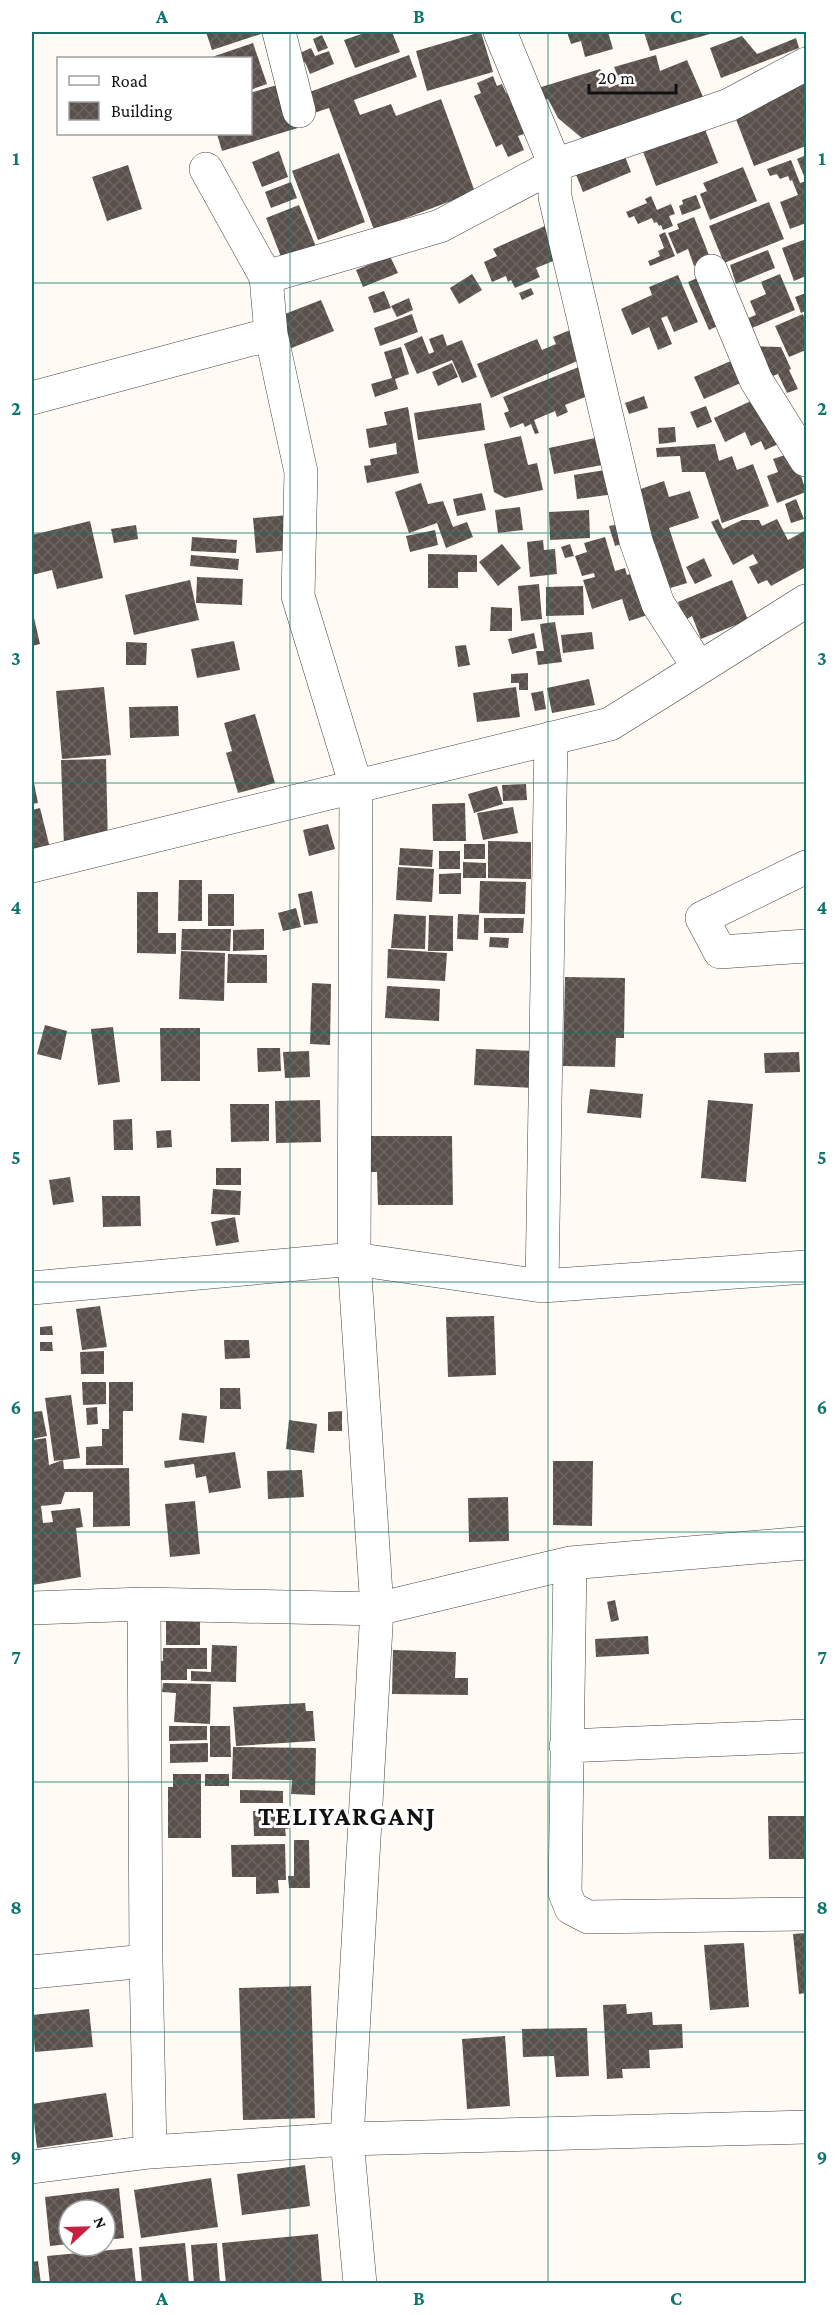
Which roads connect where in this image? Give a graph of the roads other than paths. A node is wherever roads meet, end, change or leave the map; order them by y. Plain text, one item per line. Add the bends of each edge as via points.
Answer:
1 (279, 32) edge
2 (500, 32) edge
3 (807, 64) edge
4 (300, 111) dead end
5 (555, 165) junction
6 (206, 169) dead end
7 (711, 271) dead end
8 (266, 277) junction
9 (271, 334) junction
10 (32, 398) edge
11 (807, 460) edge
12 (807, 601) edge
13 (699, 668) junction
14 (551, 738) junction
15 (357, 786) junction
16 (32, 866) edge
17 (807, 867) edge
18 (807, 946) edge
19 (354, 1259) junction
20 (807, 1267) edge
21 (542, 1286) junction
22 (32, 1288) edge
23 (807, 1543) edge
24 (570, 1563) junction
25 (144, 1604) junction
26 (32, 1608) edge
27 (377, 1609) junction
28 (807, 1736) edge
29 (566, 1746) junction
30 (807, 1914) edge
31 (146, 1961) junction
32 (32, 1972) edge
33 (807, 2127) edge
34 (347, 2139) junction
35 (150, 2152) junction
36 (32, 2167) edge
37 (360, 2283) edge

1 - 4 street
2 - 5 street
3 - 5 street via 729,105
5 - 8 street via 440,226
5 - 13 street via 555,197 636,541 658,604
6 - 8 street
7 - 11 street via 756,380
8 - 9 street
9 - 10 street
9 - 15 street via 301,472 298,596
12 - 13 street
13 - 14 street via 610,724
14 - 15 street
14 - 21 street
15 - 16 street
15 - 19 street
17 - 18 street via 702,918 720,952
19 - 21 street
19 - 22 street
19 - 27 street
20 - 21 street
23 - 24 street
24 - 27 street
24 - 29 street
25 - 26 street
25 - 27 street
25 - 31 street
27 - 34 street
28 - 29 street
29 - 30 street via 565,1893 572,1908 588,1917
31 - 32 street
31 - 35 street
33 - 34 street
34 - 35 street
34 - 37 street
35 - 36 street

